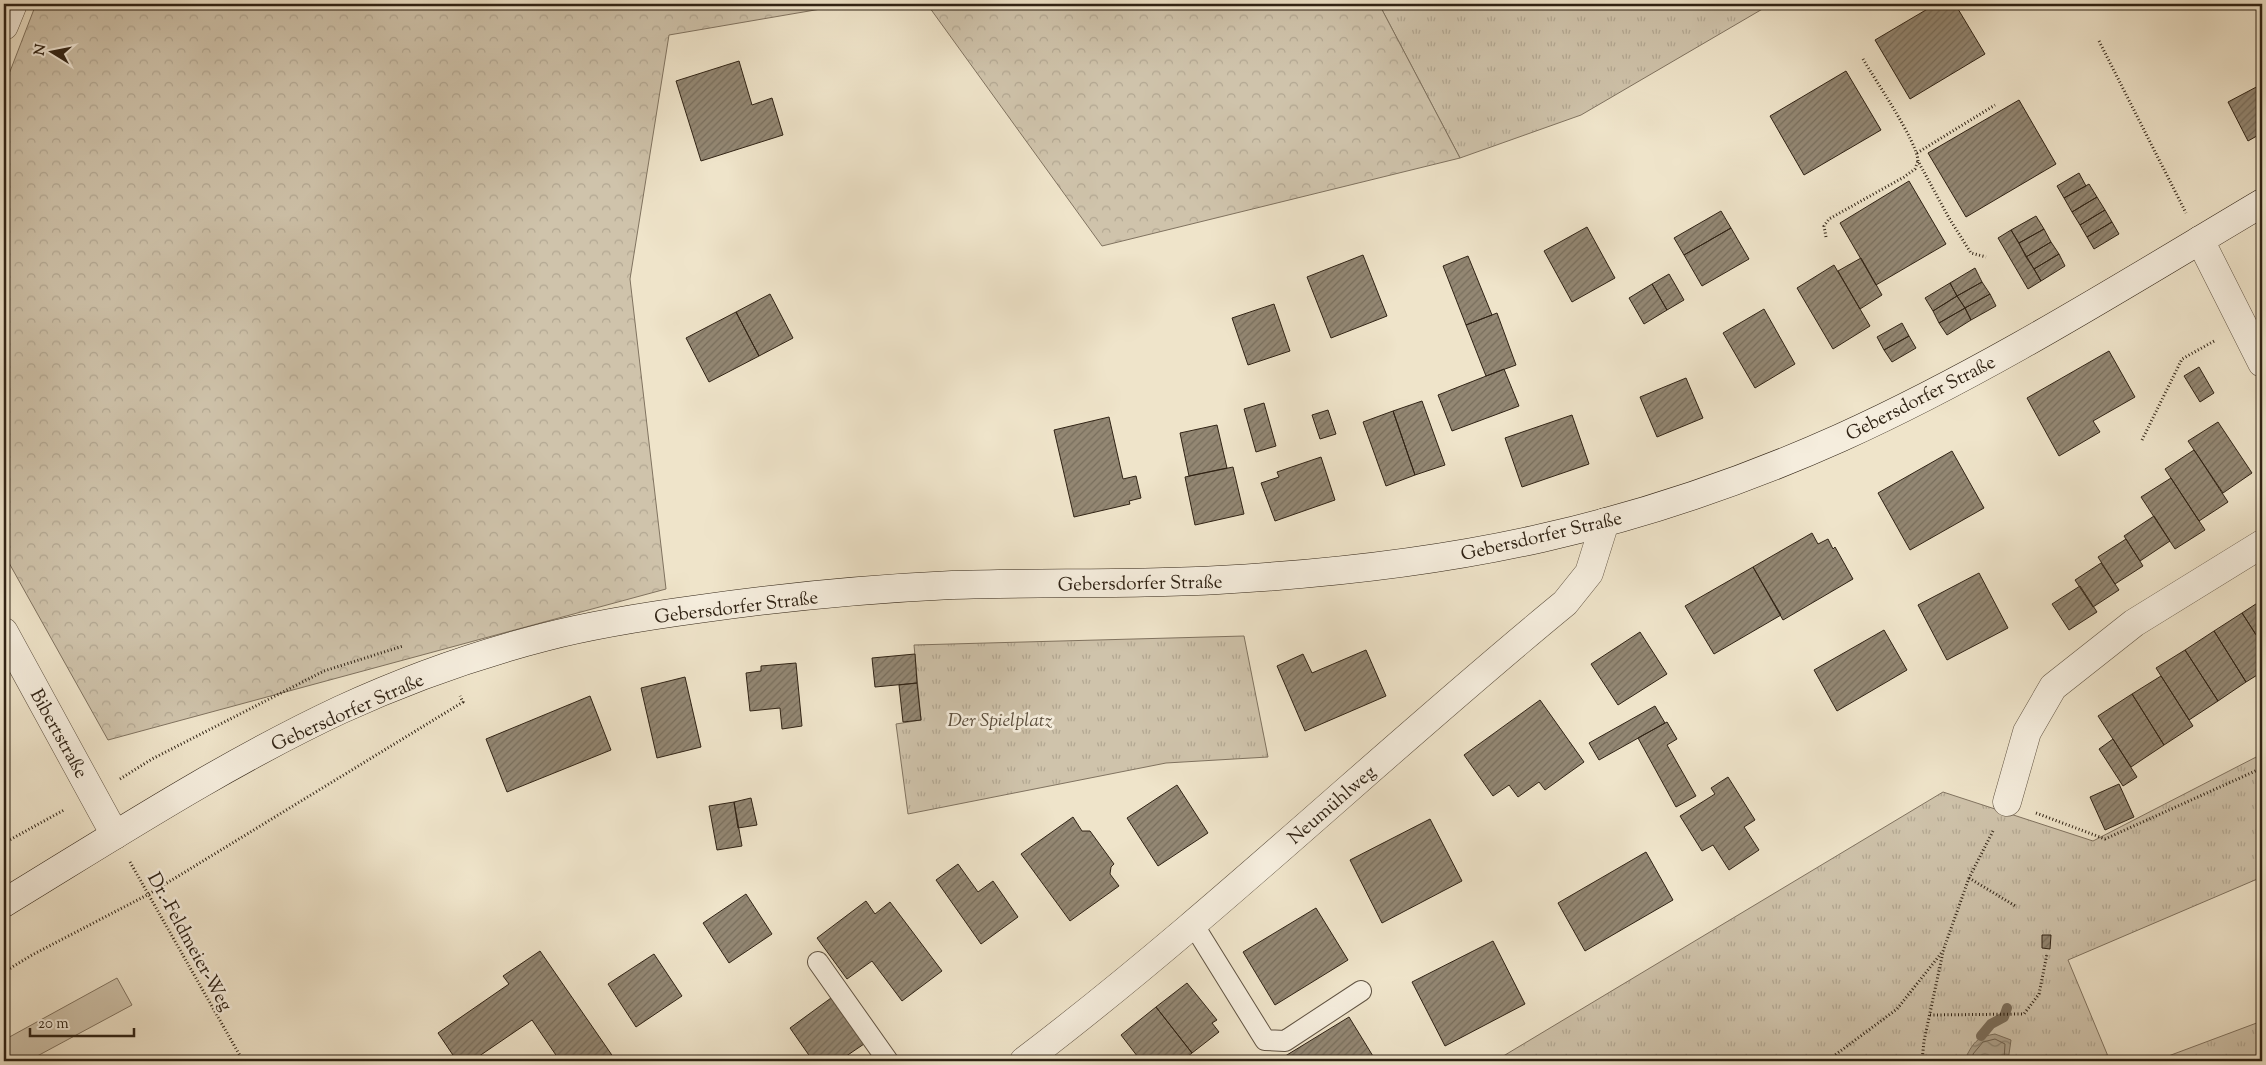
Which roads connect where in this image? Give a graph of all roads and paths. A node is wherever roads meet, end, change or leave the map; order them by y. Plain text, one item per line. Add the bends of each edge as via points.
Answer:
1 (13, 4) edge
2 (4, 26) edge
3 (2099, 41) dead end
4 (1862, 59) dead end
5 (1995, 105) dead end
6 (1917, 153) junction
7 (1918, 161) junction
8 (2262, 203) edge
9 (1826, 237) dead end
10 (2200, 240) junction
11 (1986, 257) dead end
12 (2243, 326) junction
13 (2262, 363) edge
14 (2142, 440) dead end
15 (1605, 522) junction
16 (2262, 544) edge
17 (4, 632) edge
18 (462, 702) dead end
19 (2262, 768) edge
20 (2007, 802) junction
21 (115, 835) junction
22 (1969, 878) junction
23 (149, 894) junction
24 (4, 903) edge
25 (2017, 907) dead end
26 (1194, 924) junction
27 (1943, 951) junction
28 (2046, 954) dead end
29 (818, 962) dead end
30 (4, 972) edge
31 (1361, 991) dead end
32 (1930, 1015) junction
33 (243, 1061) edge
34 (888, 1061) edge
35 (1024, 1061) edge
36 (1827, 1061) edge
37 (1922, 1061) edge

1 - 2 main road
3 - 10 path
4 - 6 path
5 - 6 path
6 - 7 path
7 - 9 path via 1904,177 1829,219 1824,226
7 - 11 path via 1971,253
8 - 10 main road, Gebersdorfer Straße
10 - 12 main road
10 - 15 main road, Gebersdorfer Straße via 2031,339 1840,438 1706,492
12 - 13 main road
12 - 14 path via 2182,359
15 - 21 main road, Gebersdorfer Straße via 1478,550 1315,574 1211,581 897,588 761,600 612,622 485,654 380,692 252,755
15 - 26 main road, Neumühlweg via 1589,573 1565,603
16 - 20 main road via 2134,623 2053,687 2027,732
17 - 21 main road, Bibertstraße
18 - 23 path
19 - 20 path via 2105,839
20 - 22 path
21 - 23 path, Dr.-Feldmeier-Weg
21 - 24 main road, Gebersdorfer Straße
22 - 25 path
22 - 27 path
23 - 30 path
23 - 33 path, Dr.-Feldmeier-Weg
26 - 31 lane via 1265,1040 1285,1041
26 - 35 main road, Neumühlweg
27 - 32 path
27 - 36 path via 1897,1009
28 - 32 path via 2039,994 2024,1014
29 - 34 lane
32 - 37 path

